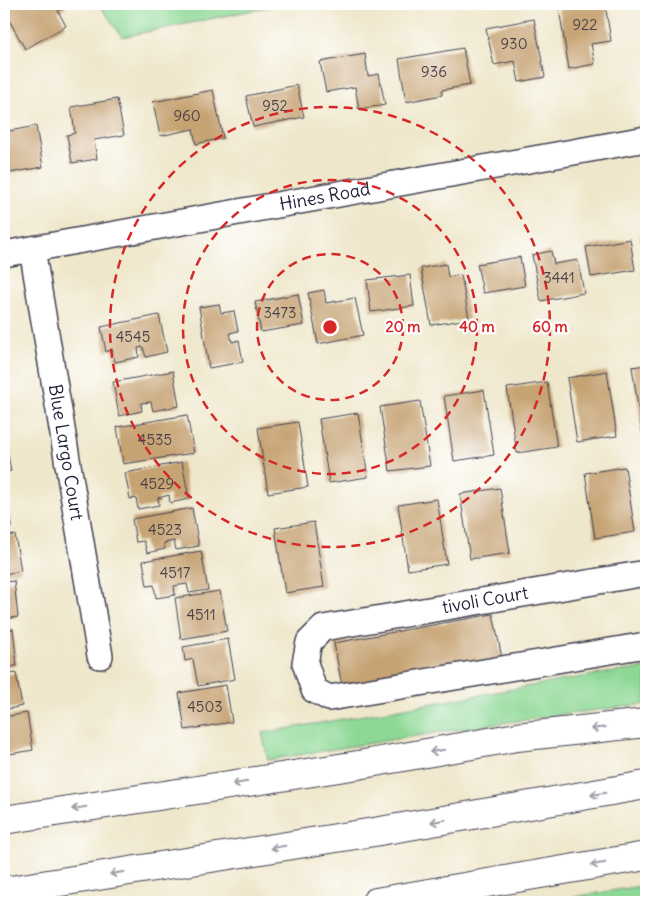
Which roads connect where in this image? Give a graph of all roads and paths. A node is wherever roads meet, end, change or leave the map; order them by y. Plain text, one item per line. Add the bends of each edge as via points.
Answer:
1 (646, 139) edge
2 (32, 249) junction
3 (4, 254) edge
4 (646, 573) edge
5 (646, 645) edge
6 (100, 656) dead end
7 (646, 722) edge
8 (646, 785) edge
9 (4, 820) edge
10 (646, 856) edge
11 (4, 891) edge
12 (376, 902) edge

1 - 2 street, Hines Road
2 - 3 street, Hines Road
2 - 6 street, Blue Largo Court
4 - 5 street, tivoli Court via 323,628 309,642 305,663 314,690 328,698
7 -> 9 highway via 517,737
8 -> 11 highway
10 -> 12 highway

